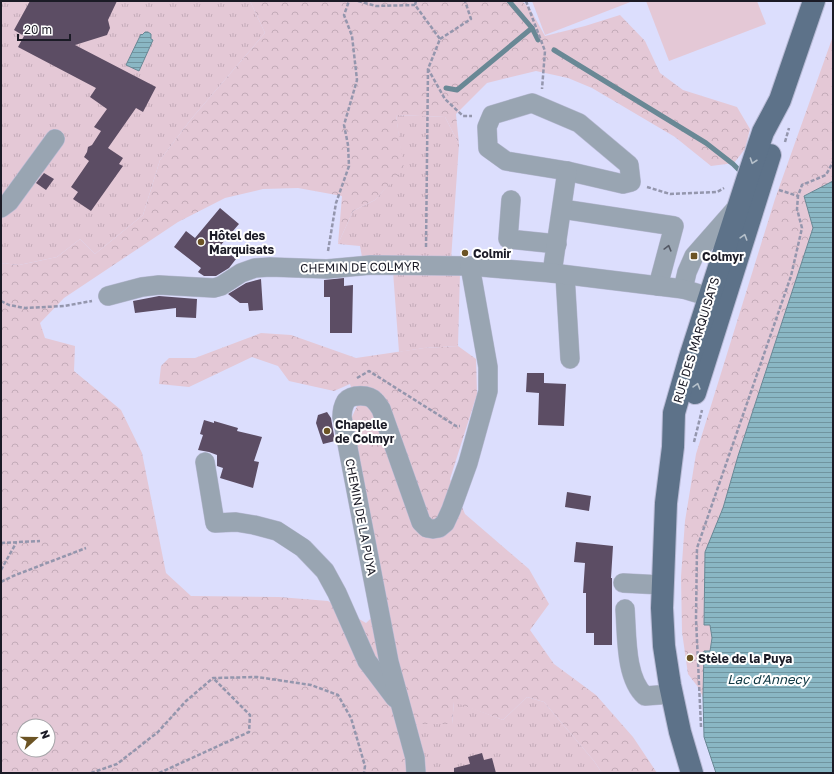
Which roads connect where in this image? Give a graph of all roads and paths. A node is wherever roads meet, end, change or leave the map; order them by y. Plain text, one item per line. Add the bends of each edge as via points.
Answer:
1 (349, 1) edge
2 (358, 1) edge
3 (416, 1) edge
4 (465, 1) edge
5 (526, 1) edge
6 (814, 1) edge
7 (415, 5) junction
8 (440, 39) junction
9 (428, 70) junction
10 (780, 100) junction
11 (540, 106) junction
12 (492, 115) junction
13 (789, 127) dead end
14 (55, 139) dead end
15 (784, 147) dead end
16 (833, 162) edge
17 (568, 171) junction
18 (631, 182) junction
19 (775, 188) dead end
20 (734, 195) junction
21 (798, 196) junction
22 (511, 200) dead end
23 (1, 208) edge
24 (562, 209) junction
25 (557, 244) junction
26 (328, 252) dead end
27 (425, 266) junction
28 (470, 266) junction
29 (559, 274) junction
30 (658, 286) junction
31 (683, 288) junction
32 (108, 296) joint
33 (717, 299) junction
34 (1, 301) edge
35 (570, 359) dead end
36 (347, 400) junction
37 (704, 402) dead end
38 (479, 422) junction
39 (683, 448) junction
40 (205, 462) dead end
41 (16, 542) junction
42 (40, 542) dead end
43 (1, 543) edge
44 (86, 548) dead end
45 (1, 570) edge
46 (1, 582) edge
47 (624, 583) dead end
48 (662, 585) junction
49 (625, 609) dead end
50 (213, 678) junction
51 (672, 694) junction
52 (401, 706) junction
53 (701, 732) dead end
54 (419, 763) edge
55 (91, 773) edge
56 (159, 773) edge
57 (364, 773) edge
58 (692, 773) edge

1 - 26 path via 344,16 352,36 357,80 344,125 349,166 336,203
2 - 7 path via 376,6
3 - 7 path
4 - 8 path via 471,19
5 - 11 path via 545,51
6 - 10 main road, RUE DES MARQUISATS
7 - 8 path
8 - 9 path
9 - 12 path via 445,99 463,116
9 - 27 path
10 -> 20 main road, RUE DES MARQUISATS
33 -> 10 main road, RUE DES MARQUISATS via 774,140
11 - 12 street via 532,103
11 - 18 street via 579,123 629,165
12 - 17 street via 487,127 488,148 506,161
13 - 15 path
14 - 23 street via 9,202
16 - 21 path via 826,175 802,185
17 - 18 street via 623,184
17 - 24 street
18 - 20 path via 670,194 717,192
19 - 21 path
20 - 31 street via 694,256 686,272
20 - 33 main road, RUE DES MARQUISATS
21 - 53 path via 797,209 802,228 791,276 697,548 696,619
22 - 25 street via 508,239
24 - 25 street
30 -> 24 street via 674,226
25 - 29 street
27 - 28 street, CHEMIN DE COLMYR
27 - 32 street, CHEMIN DE COLMYR via 255,268 214,288 159,285
28 - 29 street, CHEMIN DE COLMYR
28 - 38 street via 488,367 488,391
29 - 30 street, CHEMIN DE COLMYR
29 - 35 street
30 - 31 street, CHEMIN DE COLMYR
31 - 33 street, CHEMIN DE COLMYR
32 - 34 path via 64,306 16,307
33 - 39 main road, RUE DES MARQUISATS via 703,365 687,421
36 - 38 path via 352,382 369,370 456,426
36 - 38 street via 363,396 375,400 421,522 427,528 433,529 445,523 451,510
36 - 52 street, CHEMIN DE LA PUYA via 342,416 389,662
37 - 39 path
39 - 48 main road, RUE DES MARQUISATS via 666,503
40 - 52 street via 215,522 236,522 272,529 303,548 325,571 367,661
41 - 42 path
41 - 43 path
41 - 45 path
44 - 46 path
47 - 48 street
48 - 51 main road, RUE DES MARQUISATS via 664,646
49 - 51 street via 628,655 637,686 645,696
50 - 55 path via 186,701 158,732 117,764
50 - 56 path via 250,715 249,732
50 - 57 path via 257,677 311,685 338,695 350,718 365,766
51 - 58 main road, RUE DES MARQUISATS
52 - 54 street, CHEMIN DE LA PUYA

